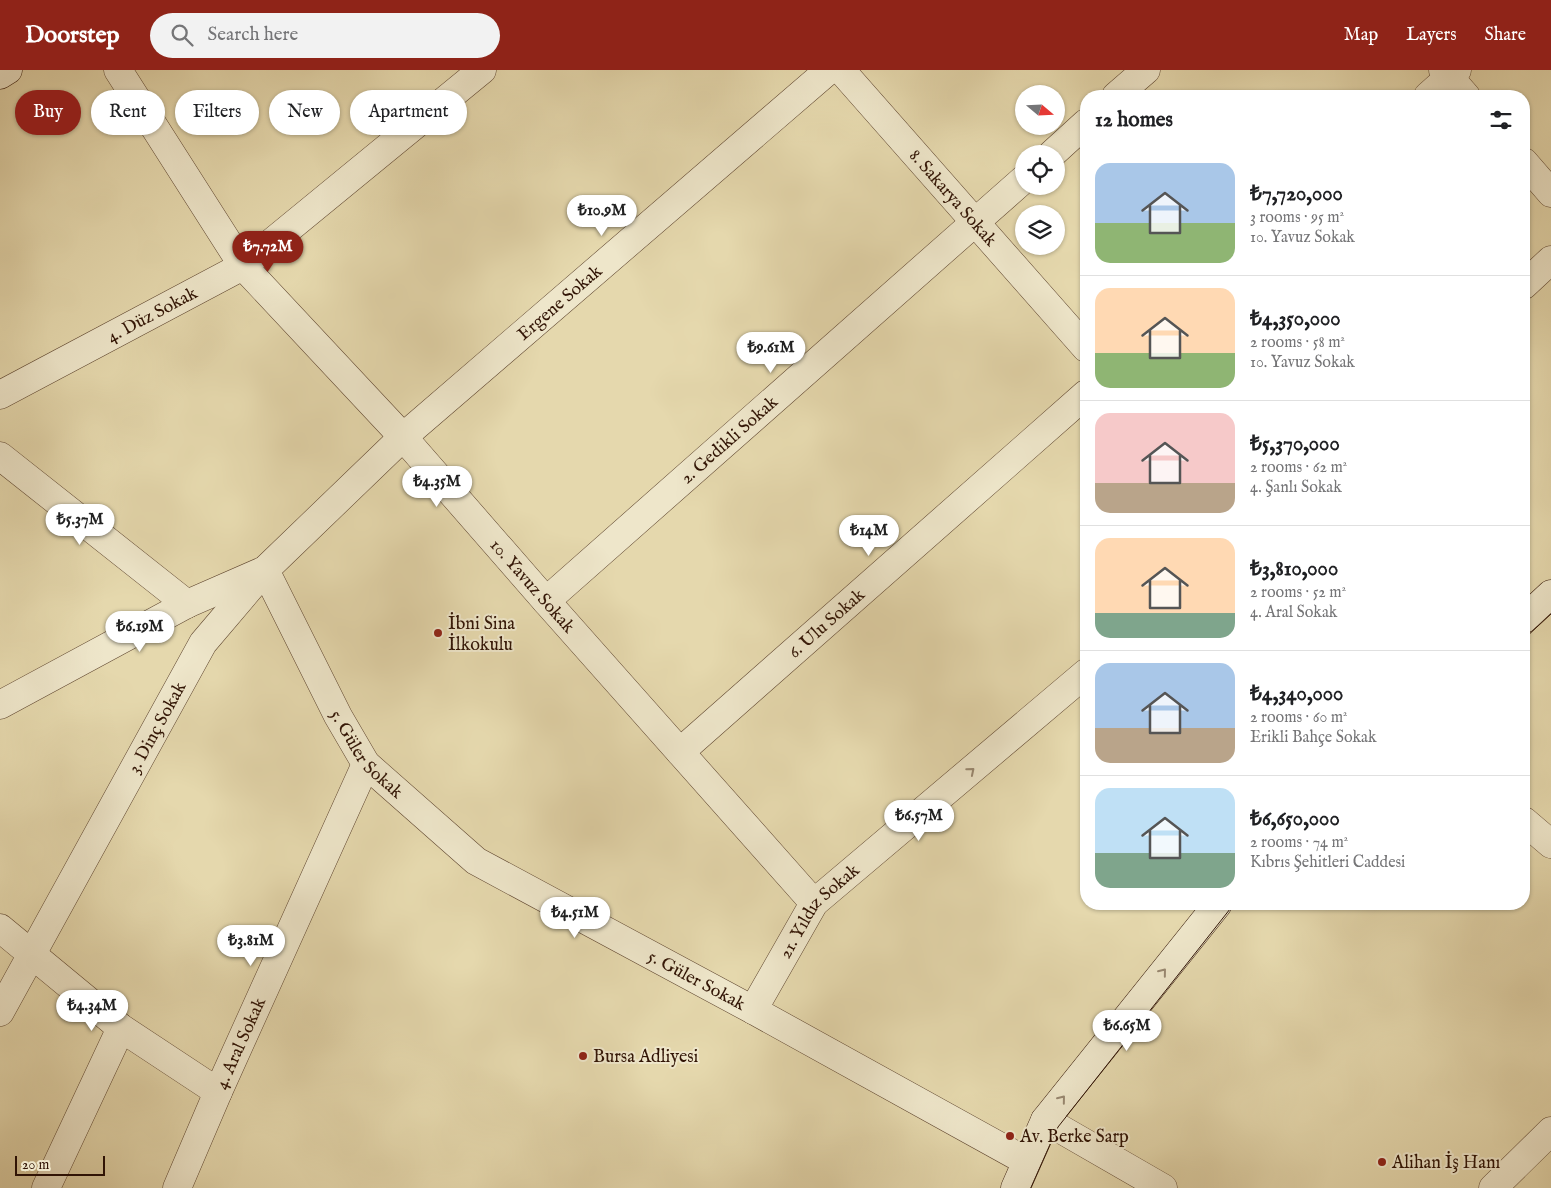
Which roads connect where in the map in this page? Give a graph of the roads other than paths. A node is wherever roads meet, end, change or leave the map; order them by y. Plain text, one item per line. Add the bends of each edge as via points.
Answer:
1 (8, 70) edge
2 (118, 70) edge
3 (482, 70) edge
4 (829, 70) edge
5 (841, 70) edge
6 (1146, 70) edge
7 (0, 74) edge
8 (1454, 78) edge
9 (1123, 90) edge
10 (1437, 90) edge
11 (1080, 128) edge
12 (1062, 145) edge
13 (1530, 169) edge
14 (1015, 187) edge
15 (1551, 194) edge
16 (975, 223) junction
17 (1551, 260) edge
18 (243, 266) junction
19 (1530, 279) edge
20 (1080, 341) edge
21 (0, 395) edge
22 (1080, 399) edge
23 (403, 437) junction
24 (0, 456) edge
25 (265, 570) junction
26 (1551, 594) edge
27 (546, 601) junction
28 (187, 604) junction
29 (1530, 613) edge
30 (1080, 679) edge
31 (0, 705) edge
32 (680, 752) junction
33 (366, 764) junction
34 (1530, 826) edge
35 (1551, 844) edge
36 (814, 903) junction
37 (1213, 910) edge
38 (0, 928) edge
39 (33, 955) junction
40 (753, 1010) junction
41 (0, 1012) edge
42 (121, 1028) junction
43 (218, 1092) junction
44 (1045, 1120) junction
45 (1551, 1131) edge
46 (1026, 1161) junction
47 (46, 1188) edge
48 (177, 1188) edge
49 (1015, 1188) edge
50 (1163, 1188) edge
51 (1493, 1188) edge

1 - 7 street
2 - 18 street, 10. Yavuz Sokak
3 - 18 street, 4. Düz Sokak
4 - 23 street, Ergene Sokak
5 - 16 street, 8. Sakarya Sokak
6 - 9 street
8 - 10 street
11 - 12 street
13 - 15 street
14 - 16 street, 2. Gedikli Sokak
16 - 20 street, 8. Sakarya Sokak
16 - 27 street, 2. Gedikli Sokak
17 - 19 street
18 - 21 street, 4. Düz Sokak
18 - 23 street, 10. Yavuz Sokak
22 - 32 street, 6. Ulu Sokak
23 - 25 street, 3. Dinç Sokak
23 - 27 street, 10. Yavuz Sokak
24 - 28 street
25 - 28 street
25 - 33 street, 5. Güler Sokak via 338,716
25 - 39 street, 3. Dinç Sokak via 203,643
26 - 29 street
27 - 32 street, 10. Yavuz Sokak
28 - 31 street
36 -> 30 street, 21. Yıldız Sokak
32 - 36 street, 10. Yavuz Sokak
33 - 40 street, 5. Güler Sokak via 476,862
33 - 43 street, 4. Aral Sokak
34 - 35 street
36 - 40 street, 21. Yıldız Sokak
44 -> 37 street
38 - 39 street
39 - 41 street, 3. Dinç Sokak
39 - 42 street
40 - 46 street, 5. Güler Sokak
42 - 43 street
42 - 47 street
43 - 48 street, 4. Aral Sokak
44 - 46 street
44 - 50 street
45 - 51 street
46 - 49 street

